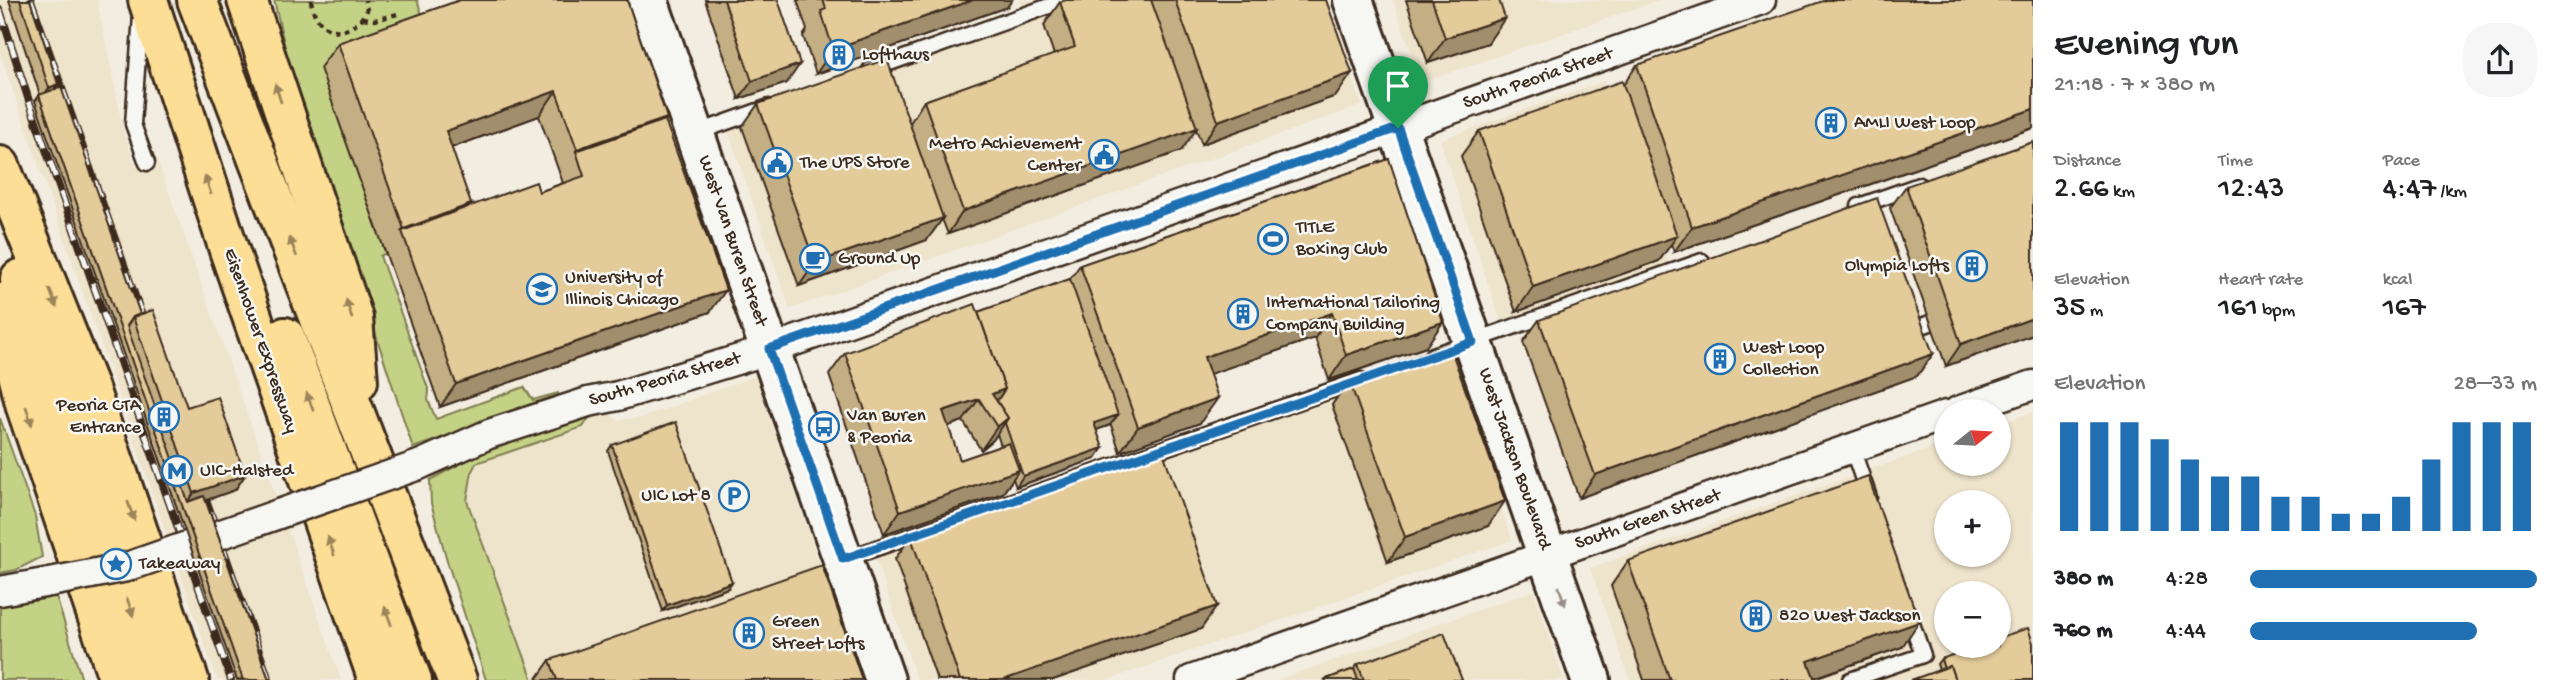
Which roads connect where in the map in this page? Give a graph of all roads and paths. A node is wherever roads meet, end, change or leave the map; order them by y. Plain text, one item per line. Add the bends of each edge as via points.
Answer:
1 (142, 0) edge
2 (148, 0) edge
3 (197, 0) edge
4 (247, 0) edge
5 (311, 0) edge
6 (365, 0) edge
7 (648, 0) edge
8 (1066, 0) edge
9 (1353, 0) edge
10 (1761, 0) edge
11 (401, 13) dead end
12 (363, 18) junction
13 (861, 74) edge
14 (786, 101) edge
15 (1398, 128) junction
16 (694, 133) junction
17 (147, 163) dead end
18 (0, 166) edge
19 (1933, 180) edge
20 (1871, 202) junction
21 (1846, 211) edge
22 (1875, 216) edge
23 (0, 217) edge
24 (229, 250) junction
25 (1721, 254) edge
26 (0, 302) edge
27 (1906, 304) edge
28 (1930, 323) dead end
29 (1473, 342) junction
30 (769, 349) junction
31 (1423, 359) edge
32 (1371, 377) edge
33 (2033, 385) edge
34 (1993, 399) edge
35 (1934, 419) edge
36 (362, 425) junction
37 (1852, 448) junction
38 (1874, 513) edge
39 (1547, 555) junction
40 (843, 559) junction
41 (0, 590) edge
42 (1905, 603) edge
43 (119, 680) edge
44 (156, 680) edge
45 (189, 680) edge
46 (378, 680) edge
47 (412, 680) edge
48 (457, 680) edge
49 (885, 680) edge
50 (1191, 680) edge
51 (1591, 680) edge
52 (1850, 680) edge

1 - 17 lane via 133,124
24 -> 2 highway, Eisenhower Expressway
36 -> 3 highway
36 -> 4 highway via 353,318
5 - 12 path via 315,14 332,30 352,29
6 - 12 path
7 - 16 street, West Van Buren Street
8 - 13 lane
9 - 15 street, West Jackson Boulevard
10 - 15 street, South Peoria Street
11 - 12 path via 375,20
14 - 16 lane
15 - 29 street, West Jackson Boulevard
15 - 30 street, South Peoria Street
16 - 30 street, West Van Buren Street
18 -> 45 highway via 88,386
19 - 20 lane
20 - 21 lane
20 - 22 lane
23 -> 44 highway
46 -> 24 highway, Eisenhower Expressway
47 -> 24 highway via 289,343
25 - 29 lane
26 -> 43 highway via 26,407
27 - 28 lane via 1914,329
29 - 31 lane
29 - 39 street, West Jackson Boulevard
30 - 40 street, West Van Buren Street
30 - 41 street, South Peoria Street, bridge via 489,434 419,465 127,567
32 - 40 lane
33 - 34 street
35 - 37 street, South Green Street
36 - 48 highway
37 - 38 lane
37 - 39 street, South Green Street
39 - 50 street, South Green Street
39 -> 51 street, West Jackson Boulevard
40 - 49 street, West Van Buren Street
42 - 52 lane via 1923,655

